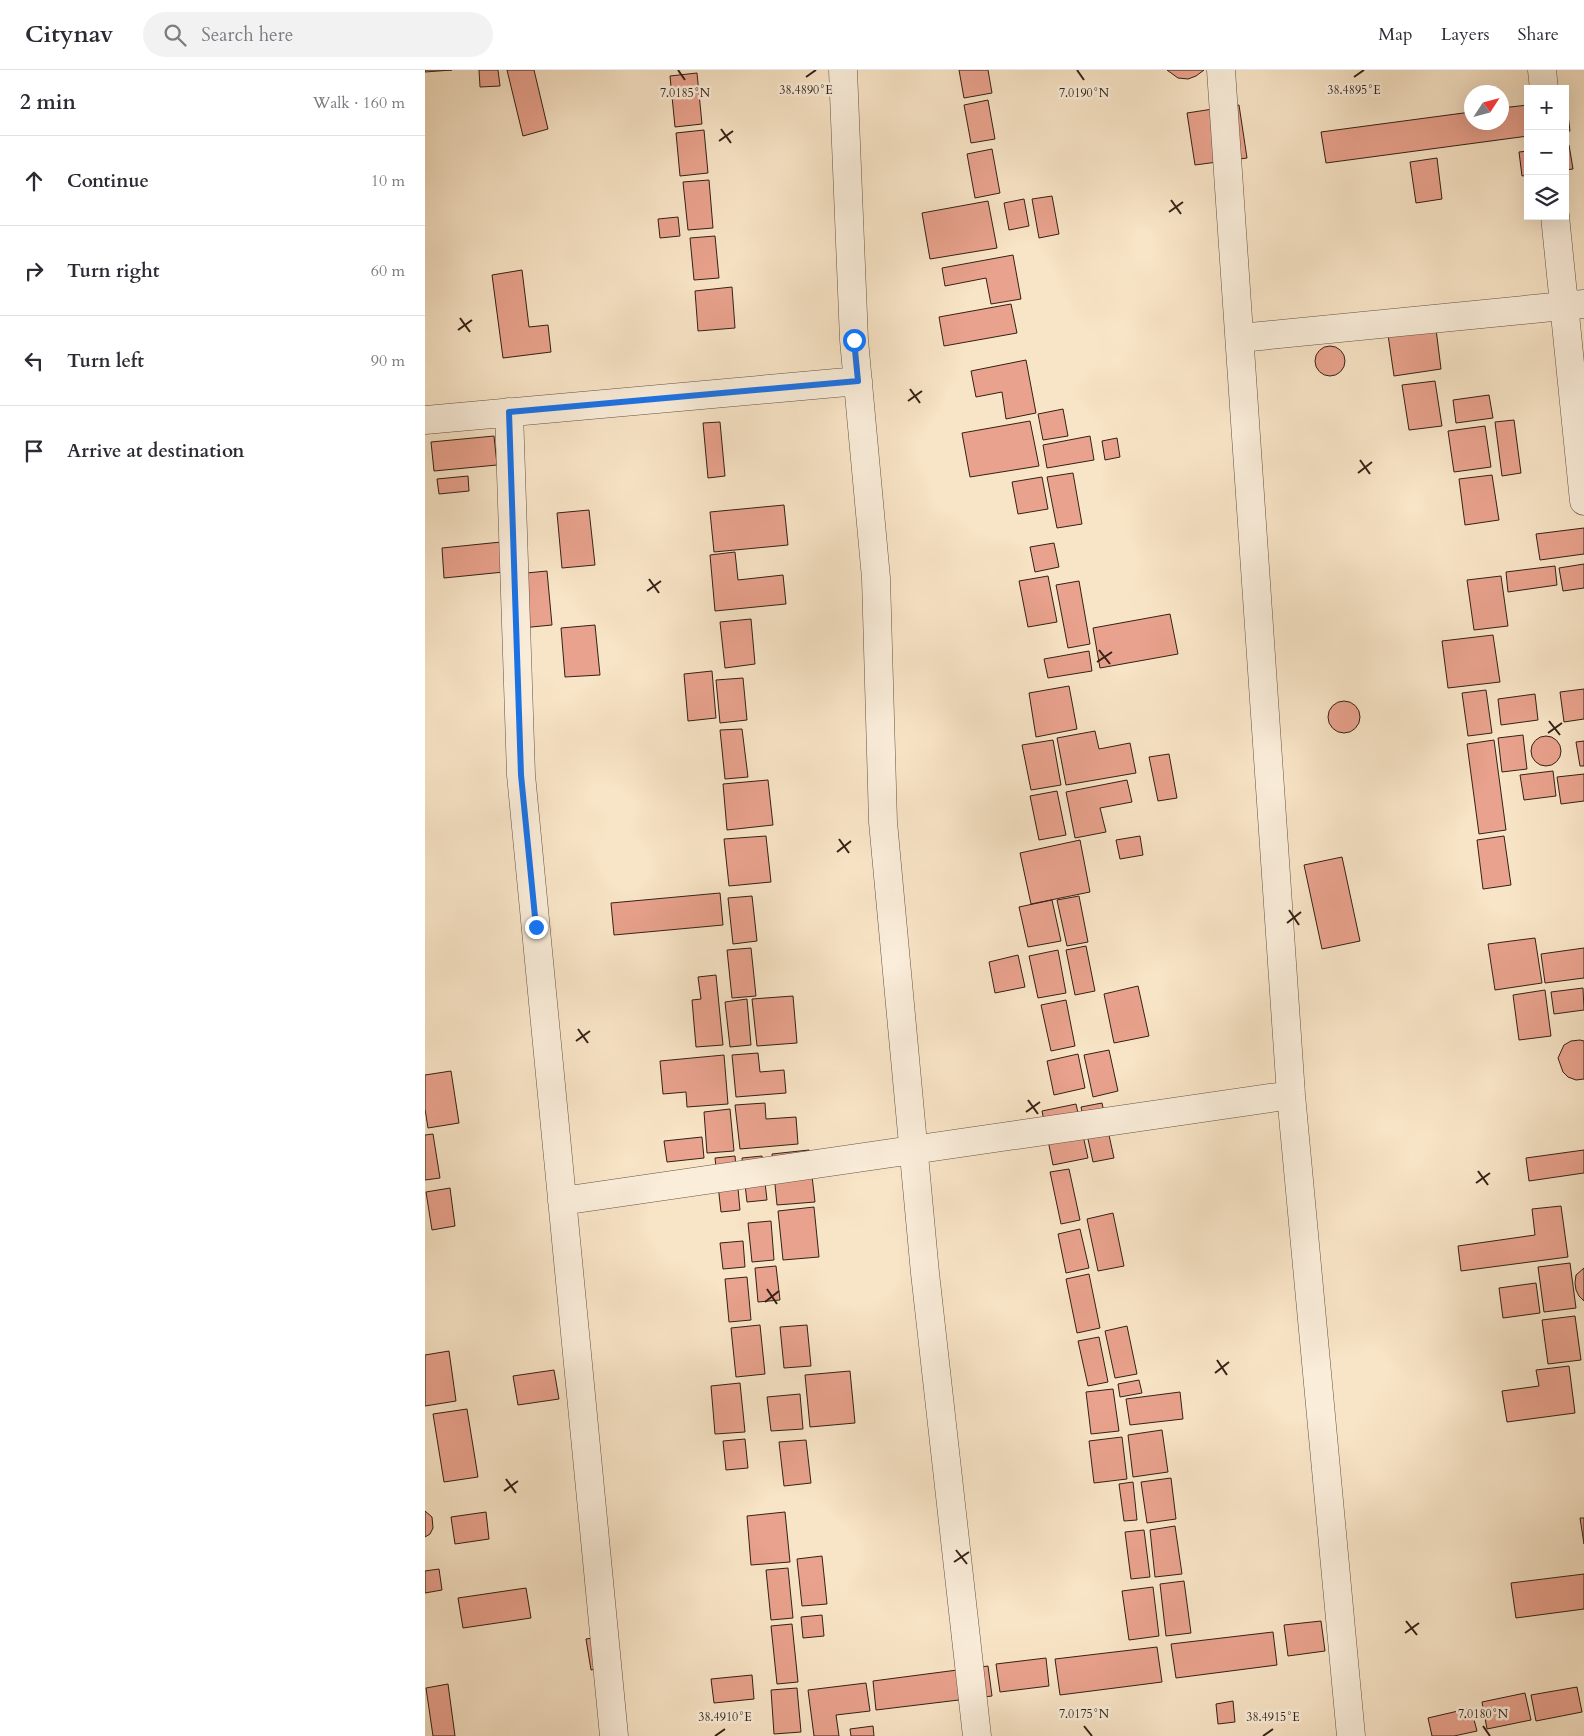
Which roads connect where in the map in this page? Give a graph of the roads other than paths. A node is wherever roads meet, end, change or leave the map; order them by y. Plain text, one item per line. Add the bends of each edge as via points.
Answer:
1 (843, 70) edge
2 (1221, 70) edge
3 (1542, 70) edge
4 (1544, 85) edge
5 (1556, 220) edge
6 (1574, 305) edge
7 (1239, 338) junction
8 (858, 381) junction
9 (509, 412) junction
10 (425, 420) edge
11 (1584, 501) edge
12 (1291, 1095) junction
13 (914, 1150) junction
14 (562, 1202) junction
15 (615, 1736) edge
16 (977, 1736) edge
17 (1351, 1736) edge

1 - 8 street
2 - 7 street
3 - 4 street
5 - 6 street
6 - 7 street
6 - 11 street
7 - 12 street
8 - 9 street
8 - 13 street via 876,578 883,822
9 - 10 street
9 - 14 street via 521,775
12 - 13 street
12 - 17 street
13 - 14 street
13 - 16 street
14 - 15 street

